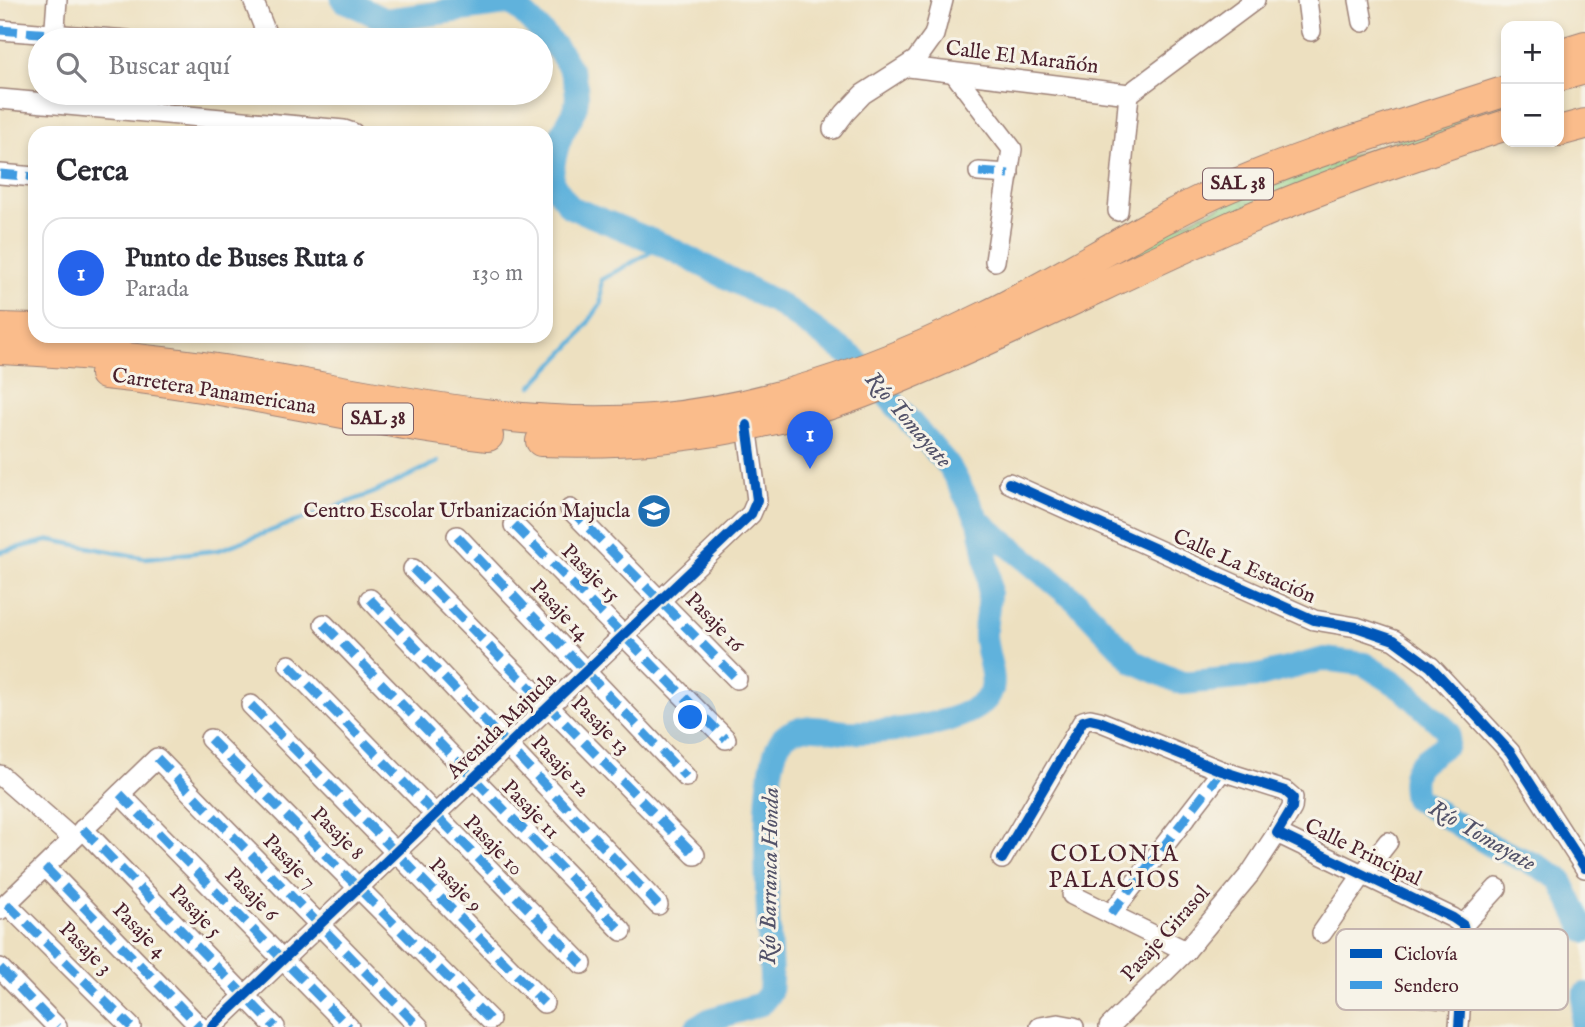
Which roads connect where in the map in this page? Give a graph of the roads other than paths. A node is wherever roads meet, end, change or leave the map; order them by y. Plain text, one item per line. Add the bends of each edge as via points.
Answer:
1 (57, 0) edge
2 (253, 0) edge
3 (943, 0) edge
4 (1255, 0) edge
5 (1307, 0) edge
6 (1359, 0) edge
7 (1363, 22) dead end
8 (55, 28) edge
9 (264, 28) edge
10 (0, 30) edge
11 (1311, 31) dead end
12 (28, 34) edge
13 (1585, 46) edge
14 (1564, 52) edge
15 (909, 67) junction
16 (1585, 69) edge
17 (954, 73) junction
18 (1501, 73) edge
19 (1564, 75) edge
20 (1501, 93) edge
21 (1129, 94) junction
22 (0, 99) edge
23 (28, 99) edge
24 (1585, 103) edge
25 (107, 105) edge
26 (1564, 109) edge
27 (1585, 124) edge
28 (306, 126) edge
29 (1501, 127) edge
30 (833, 129) dead end
31 (1564, 130) edge
32 (1503, 147) edge
33 (1296, 161) junction
34 (979, 172) dead end
35 (0, 174) edge
36 (1009, 174) junction
37 (28, 176) edge
38 (1292, 200) junction
39 (1118, 211) dead end
40 (995, 261) dead end
41 (991, 326) junction
42 (0, 328) edge
43 (28, 329) edge
44 (171, 343) edge
45 (0, 349) edge
46 (0, 367) edge
47 (370, 397) junction
48 (752, 417) junction
49 (1009, 483) dead end
50 (570, 509) dead end
51 (514, 526) dead end
52 (457, 536) dead end
53 (413, 569) dead end
54 (370, 599) dead end
55 (661, 601) junction
56 (324, 624) dead end
57 (624, 636) junction
58 (289, 665) dead end
59 (586, 672) junction
60 (737, 679) dead end
61 (251, 705) dead end
62 (549, 707) junction
63 (210, 739) dead end
64 (726, 740) dead end
65 (509, 746) junction
66 (1222, 771) junction
67 (0, 775) edge
68 (686, 777) dead end
69 (473, 779) junction
70 (120, 794) junction
71 (436, 815) junction
72 (78, 834) junction
73 (1277, 834) junction
74 (1388, 842) dead end
75 (396, 853) junction
76 (695, 855) dead end
77 (1002, 859) dead end
78 (1582, 865) edge
79 (44, 867) junction
80 (1363, 874) junction
81 (359, 888) junction
82 (1497, 888) dead end
83 (1072, 895) dead end
84 (658, 905) dead end
85 (2, 908) edge
86 (1111, 914) junction
87 (320, 925) junction
88 (1463, 925) junction
89 (1464, 929) edge
90 (622, 931) dead end
91 (1322, 933) dead end
92 (1186, 951) junction
93 (283, 960) junction
94 (582, 964) dead end
95 (0, 968) edge
96 (245, 996) junction
97 (544, 1003) dead end
98 (490, 1020) dead end
99 (57, 1027) edge
100 (131, 1027) edge
101 (200, 1027) edge
102 (212, 1027) edge
103 (275, 1027) edge
104 (349, 1027) edge
105 (419, 1027) edge
106 (1040, 1027) edge
107 (1074, 1027) edge
108 (1109, 1027) edge

1 - 8 street
2 - 9 street
3 - 15 street via 934,35
4 - 21 street
5 - 11 street
6 - 7 street
10 - 12 street
13 - 14 highway
15 - 17 street, Calle El Marañón
15 - 30 street via 863,94
16 - 19 highway
17 - 21 street, Calle El Marañón
17 - 36 street via 1012,149
18 - 33 highway
20 - 33 highway, SAL 38
21 - 39 street
22 - 23 street
24 - 26 highway
25 - 28 street
27 - 31 highway
29 - 38 highway, SAL 38
32 - 38 highway
33 - 41 highway, SAL 38 via 1145,228
34 - 36 street
35 - 37 street
36 - 40 street
38 - 41 highway, SAL 38
41 - 48 highway, Carretera Panamericana / SAL 38 via 876,387 819,408
42 - 43 highway
44 - 47 highway via 255,360
45 - 47 highway, Carretera Panamericana / SAL 38 via 153,360
46 - 48 highway, Carretera Panamericana / SAL 38 via 104,374 445,431 522,439 632,441 692,435
47 - 48 highway, Carretera Panamericana / SAL 38 via 521,419 662,418 719,410
48 - 55 street, Avenida Majucla via 755,507
49 - 78 street, Calle La Estación via 1314,620 1394,640 1431,667 1510,752
50 - 55 street, Pasaje 16
51 - 57 street, Pasaje 15
52 - 59 street, Pasaje 14
53 - 62 street, Pasaje 13
54 - 65 street, Pasaje 12
55 - 57 street, Avenida Majucla
55 - 60 street, Pasaje 16
56 - 69 street, Pasaje 11
57 - 59 street, Avenida Majucla
57 - 64 street, Pasaje 15
58 - 71 street, Pasaje 10
59 - 62 street, Avenida Majucla
59 - 68 street, Pasaje 14
61 - 75 street, Pasaje 9
62 - 65 street, Avenida Majucla
62 - 76 street, Pasaje 13
63 - 81 street, Pasaje 8
65 - 69 street, Avenida Majucla
65 - 84 street, Pasaje 12
66 - 73 street, Calle Principal via 1285,791 1293,798
66 - 77 street, Calle Principal via 1099,721 1083,721
66 - 86 street
67 - 72 street
69 - 71 street, Avenida Majucla
69 - 90 street, Pasaje 11
70 - 72 street
70 - 87 street, Pasaje 7 via 157,758
70 - 93 street, Pasaje 6
71 - 75 street, Avenida Majucla
71 - 94 street, Pasaje 10
72 - 79 street
72 - 96 street, Pasaje 5
73 - 80 street, Calle Principal
73 - 92 street, Pasaje Girasol
74 - 80 street
75 - 81 street, Avenida Majucla
75 - 97 street, Pasaje 9
79 - 85 street
79 - 101 street, Pasaje 4
80 - 88 street, Calle Principal
80 - 91 street
81 - 87 street, Avenida Majucla
81 - 98 street, Pasaje 8
82 - 88 street
83 - 86 street
85 - 100 street, Pasaje 3
86 - 92 street
87 - 93 street, Avenida Majucla
87 - 105 street, Pasaje 7
88 - 89 street
92 - 108 street, Pasaje Girasol
93 - 96 street, Avenida Majucla
93 - 104 street, Pasaje 6
95 - 99 street
96 - 102 street, Avenida Majucla
96 - 103 street, Pasaje 5
106 - 107 street

